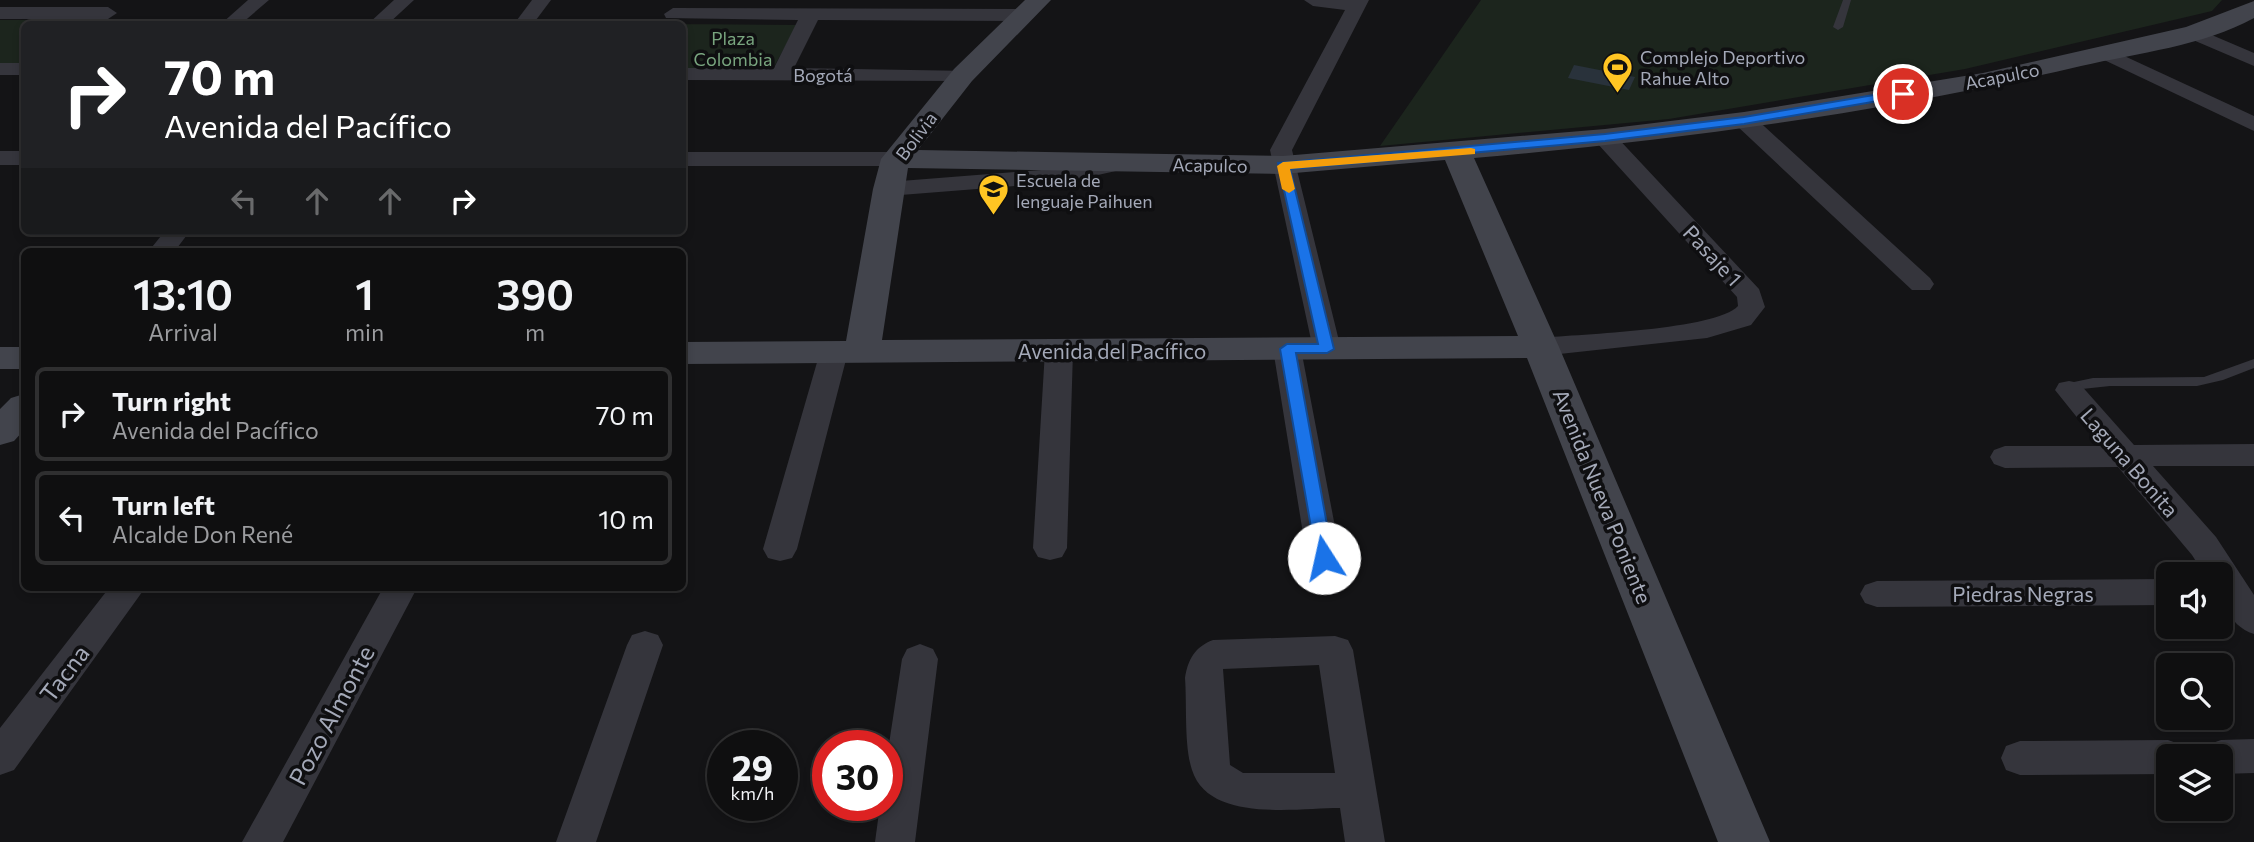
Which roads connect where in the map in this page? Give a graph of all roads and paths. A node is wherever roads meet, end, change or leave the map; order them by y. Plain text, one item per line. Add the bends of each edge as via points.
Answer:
1 (126, 0) edge
2 (260, 0) edge
3 (405, 0) edge
4 (542, 0) edge
5 (1312, 0) edge
6 (1847, 0) edge
7 (1359, 3) edge
8 (1031, 7) edge
9 (2254, 8) edge
10 (0, 13) edge
11 (108, 13) junction
12 (674, 13) edge
13 (811, 14) junction
14 (96, 21) edge
15 (234, 21) edge
16 (380, 21) edge
17 (525, 21) edge
18 (1838, 27) dead end
19 (2193, 33) junction
20 (2107, 54) junction
21 (2252, 58) edge
22 (0, 69) edge
23 (21, 69) edge
24 (686, 74) edge
25 (781, 74) junction
26 (963, 75) junction
27 (1744, 120) junction
28 (2254, 124) edge
29 (1605, 138) junction
30 (1457, 153) junction
31 (0, 158) edge
32 (21, 158) edge
33 (686, 159) edge
34 (896, 159) junction
35 (1116, 164) junction
36 (1283, 166) junction
37 (888, 190) junction
38 (1921, 284) dead end
39 (1541, 347) junction
40 (1287, 349) junction
41 (1327, 349) junction
42 (1059, 351) junction
43 (848, 352) junction
44 (686, 353) edge
45 (0, 358) edge
46 (21, 358) edge
47 (2254, 363) edge
48 (2068, 390) joint
49 (21, 410) edge
50 (0, 432) edge
51 (2254, 455) edge
52 (2005, 457) dead end
53 (2126, 457) junction
54 (1050, 548) dead end
55 (780, 549) dead end
56 (1324, 558) dead end
57 (126, 591) edge
58 (398, 591) edge
59 (2235, 591) edge
60 (2156, 592) edge
61 (1877, 594) dead end
62 (2254, 620) edge
63 (645, 645) dead end
64 (920, 659) dead end
65 (2156, 757) edge
66 (2233, 757) edge
67 (2254, 757) edge
68 (0, 758) edge
69 (2020, 758) dead end
70 (1357, 790) junction
71 (262, 842) edge
72 (576, 842) edge
73 (895, 842) edge
74 (1365, 842) edge
75 (1744, 842) edge

1 - 11 street
2 - 15 street
3 - 16 street
4 - 17 street
5 - 7 street
6 - 18 lane
7 - 36 street via 1281,150
8 - 13 street
8 - 26 street, Bolivia
9 - 19 street, Acapulco
10 - 11 street
11 - 14 street
12 - 13 street
13 - 25 street
19 - 20 street, Acapulco
19 - 21 street
20 - 27 street, Acapulco via 1983,81
20 - 28 street
22 - 23 street
24 - 25 street, Bogotá
25 - 26 street, Bogotá
26 - 34 street, Bolivia
27 - 29 street, Acapulco
27 - 38 street
29 - 30 street, Acapulco
29 - 39 street, Pasaje 1 via 1750,295 1752,307 1741,319 1707,330
30 - 36 street, Acapulco
30 - 39 street, Avenida Nueva Poniente
31 - 32 street
33 - 34 street, Acapulco
34 - 35 street, Acapulco
34 - 37 street, Bolivia
35 - 36 street, Acapulco
35 - 37 street, Acapulco via 1066,175
36 - 41 street
37 - 43 street, Bolivia
39 - 41 street, Avenida del Pacífico
39 - 75 street, Avenida Nueva Poniente
40 - 41 street, Avenida del Pacífico
40 - 42 street, Avenida del Pacífico
40 - 56 street
42 - 43 street, Avenida del Pacífico
42 - 54 street
43 - 44 street, Avenida del Pacífico
43 - 55 street
45 - 46 street
47 - 48 lane, Laguna Bonita via 2200,382 2099,381 2076,384
48 - 53 street, Laguna Bonita
49 - 50 street
51 - 53 street
52 - 53 street
53 - 59 street, Laguna Bonita via 2204,546
57 - 68 street, Tacna
58 - 71 street, Pozo Almonte
59 - 62 street, Laguna Bonita
60 - 61 street, Piedras Negras
63 - 72 street
64 - 73 street
65 - 69 street
66 - 67 street
70 - 70 street via 1243,791 1217,780 1211,769 1203,678 1213,655 1335,650
70 - 74 street

